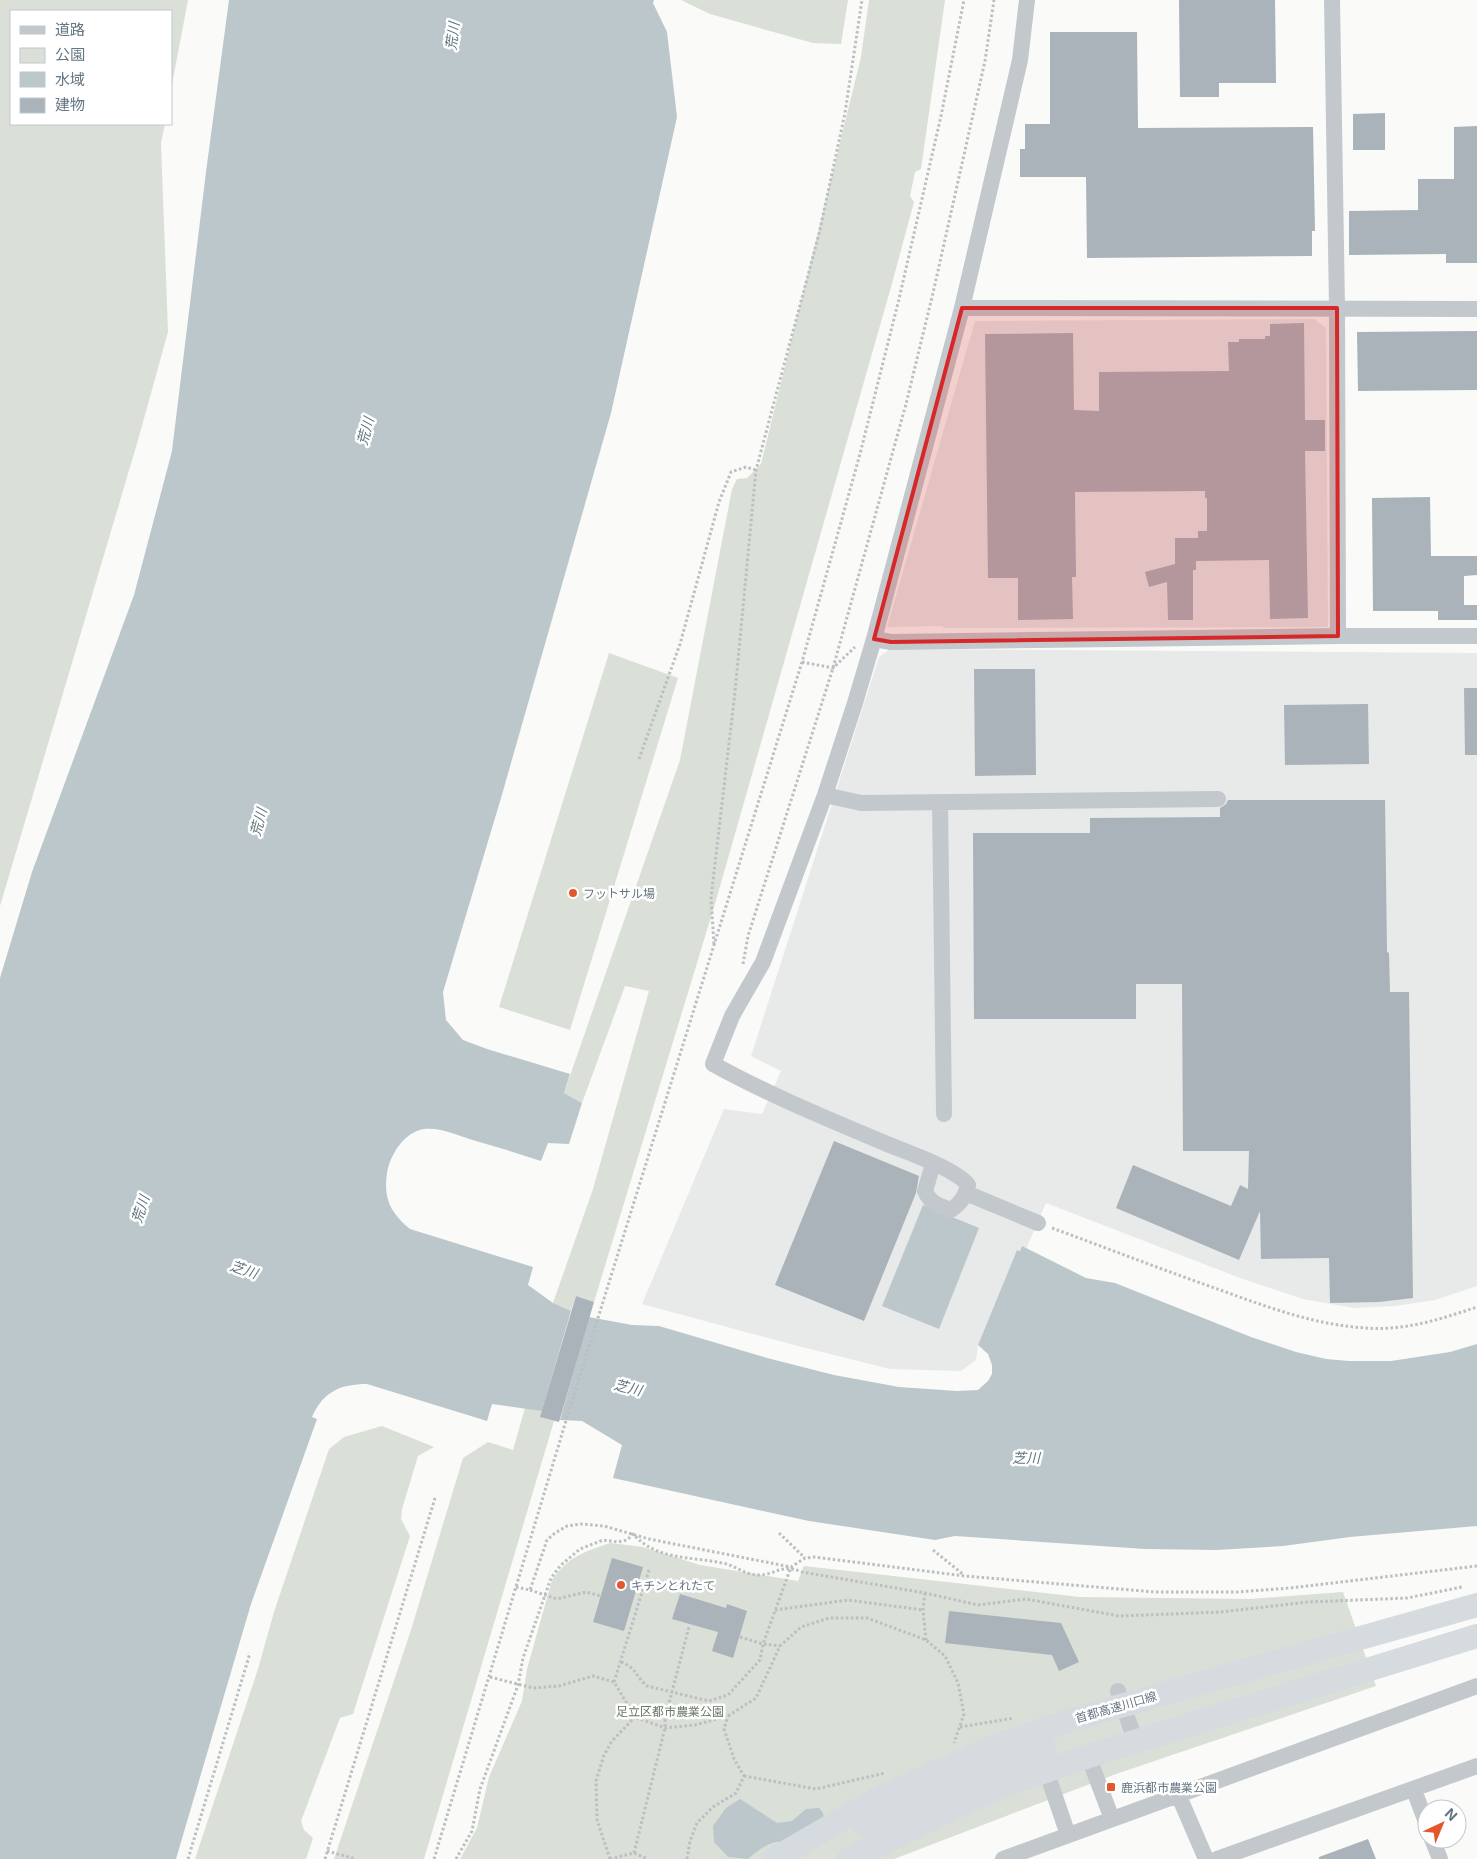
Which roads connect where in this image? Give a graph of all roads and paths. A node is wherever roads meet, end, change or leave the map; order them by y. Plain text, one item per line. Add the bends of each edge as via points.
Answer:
1 (862, 0) edge
2 (964, 0) edge
3 (994, 0) edge
4 (1027, 0) edge
5 (1332, 0) edge
6 (962, 308) junction
7 (1337, 308) junction
8 (1477, 308) edge
9 (756, 470) junction
10 (1338, 636) junction
11 (1477, 636) edge
12 (874, 638) junction
13 (857, 645) dead end
14 (802, 662) junction
15 (833, 668) junction
16 (639, 759) dead end
17 (825, 795) junction
18 (1218, 799) dead end
19 (940, 802) junction
20 (714, 947) junction
21 (741, 972) dead end
22 (944, 1114) dead end
23 (933, 1164) junction
24 (966, 1193) junction
25 (1038, 1223) joint
26 (1477, 1307) edge
27 (435, 1498) dead end
28 (779, 1533) dead end
29 (633, 1534) junction
30 (933, 1550) dead end
31 (805, 1558) junction
32 (1477, 1566) edge
33 (791, 1567) junction
34 (649, 1570) dead end
35 (965, 1576) junction
36 (516, 1587) junction
37 (530, 1590) junction
38 (925, 1593) junction
39 (545, 1596) junction
40 (601, 1596) dead end
41 (1473, 1596) edge
42 (775, 1610) junction
43 (924, 1610) junction
44 (1453, 1611) junction
45 (689, 1627) dead end
46 (1477, 1636) edge
47 (740, 1638) dead end
48 (926, 1640) junction
49 (763, 1644) junction
50 (780, 1646) junction
51 (250, 1653) dead end
52 (621, 1662) junction
53 (490, 1677) junction
54 (614, 1682) junction
55 (518, 1685) junction
56 (1477, 1686) edge
57 (1118, 1690) dead end
58 (672, 1692) junction
59 (728, 1716) junction
60 (635, 1717) junction
61 (665, 1728) junction
62 (951, 1752) dead end
63 (1089, 1758) junction
64 (1477, 1766) edge
65 (886, 1773) dead end
66 (744, 1776) junction
67 (1414, 1790) junction
68 (1178, 1794) junction
69 (1417, 1799) edge
70 (1112, 1819) junction
71 (1068, 1834) junction
72 (328, 1851) junction
73 (634, 1853) junction
74 (188, 1859) edge
75 (325, 1859) edge
76 (356, 1859) edge
77 (434, 1859) edge
78 (456, 1859) edge
79 (609, 1859) edge
80 (648, 1859) edge
81 (687, 1859) edge
82 (774, 1859) edge
83 (803, 1859) edge
84 (849, 1859) edge
85 (1003, 1859) edge
86 (1206, 1859) edge
87 (1217, 1859) edge

1 - 9 path via 845,113 819,234
2 - 14 path via 899,299
3 - 15 path via 985,61 929,311
4 - 6 street via 1020,60
5 - 7 street
6 - 7 street
6 - 12 street
7 - 8 street
7 - 10 street
9 - 16 path via 746,467 731,472 719,502 680,644
9 - 20 path via 711,898
10 - 11 street
10 - 12 street via 890,642
12 - 17 street
13 - 15 path
14 - 15 path
14 - 20 path
15 - 21 path via 748,936
17 - 19 street via 860,803
17 - 23 street via 763,962 732,1016 713,1064 772,1094
18 - 19 street
19 - 22 street
20 - 36 path
23 - 24 street via 963,1178 968,1185
23 - 24 street via 924,1191 932,1203 951,1210 962,1202
24 - 25 street
25 - 26 path via 1286,1314 1327,1323 1366,1328 1396,1327 1430,1322
27 - 72 path
28 - 31 path
29 - 33 path
29 - 33 path via 651,1549 685,1559 724,1563 758,1575
29 - 37 path via 604,1526 567,1526 547,1540
29 - 39 path via 627,1540 603,1540 580,1549 554,1573
30 - 35 path
31 - 33 path
31 - 35 path
32 - 35 path via 1237,1592 1155,1592
33 - 38 path via 802,1572
33 - 42 path
34 - 52 path
36 - 37 path
36 - 53 path
37 - 39 path
38 - 41 path via 978,1605 1026,1599 1119,1616 1221,1612 1308,1602
38 - 43 path
39 - 40 path via 556,1598 586,1592
39 - 55 path via 523,1658
41 - 44 highway, 首都高速川口線
42 - 43 path via 848,1600
42 - 49 path
43 - 48 path
44 - 82 highway, 首都高速川口線 via 1072,1720 996,1746 870,1803
44 - 83 highway via 1360,1651 1097,1728 1003,1761 873,1820
45 - 58 path
46 - 84 highway via 1101,1752 1006,1785
47 - 49 path
48 - 50 path via 867,1618 828,1618 801,1627
48 - 62 path via 945,1656 959,1691 964,1714
49 - 50 path
49 - 58 path via 760,1660 728,1695 709,1701
50 - 59 path via 756,1698
51 - 74 path
52 - 54 path
52 - 58 path via 632,1666 647,1686
53 - 55 path
53 - 77 path
54 - 55 path via 593,1676 548,1688
54 - 60 path
55 - 78 path via 480,1789 472,1831
56 - 68 street
57 - 63 street via 1133,1741 1127,1747
58 - 61 path
59 - 61 path
59 - 66 path via 724,1729 734,1759
60 - 61 path
60 - 79 path via 612,1741 596,1781 597,1820
61 - 73 path
63 - 70 street
63 - 71 street via 1046,1773
64 - 67 street
65 - 66 path via 816,1789
66 - 81 path via 736,1793 713,1807 697,1823
67 - 69 street
67 - 87 street
68 - 70 street
68 - 86 street
70 - 71 street
71 - 85 street
72 - 75 path
72 - 76 path
73 - 79 path
73 - 80 path

